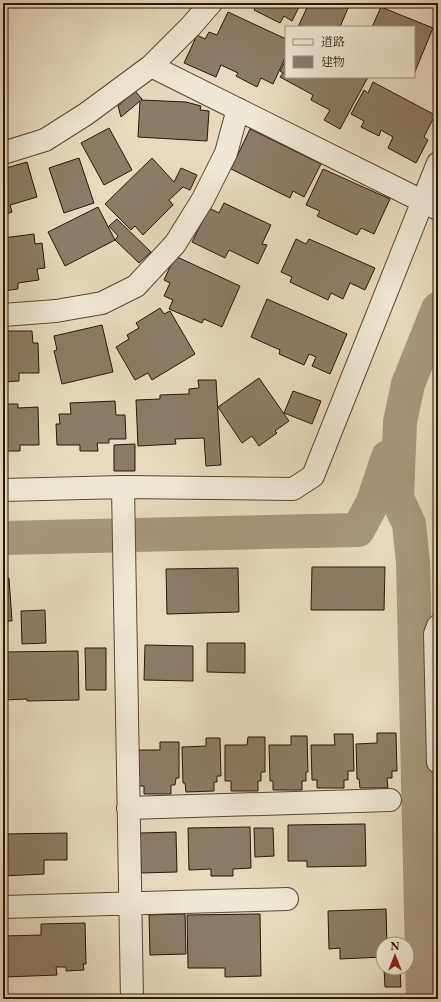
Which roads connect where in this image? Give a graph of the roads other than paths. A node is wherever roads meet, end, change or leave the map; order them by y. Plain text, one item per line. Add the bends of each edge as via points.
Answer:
1 (211, 3) edge
2 (151, 66) junction
3 (238, 109) junction
4 (3, 153) edge
5 (438, 163) edge
6 (430, 205) edge
7 (3, 315) edge
8 (123, 487) junction
9 (3, 490) edge
10 (438, 626) edge
11 (437, 669) edge
12 (438, 762) edge
13 (390, 800) dead end
14 (128, 808) junction
15 (287, 899) dead end
16 (131, 904) junction
17 (3, 907) edge
18 (132, 999) edge

1 - 2 street
2 - 3 street
2 - 4 street via 86,114 45,140
3 - 6 street
3 - 7 street via 226,152 203,200 175,244 136,286 102,303 56,311
5 - 6 street
6 - 8 street via 313,476 294,489
8 - 9 street
8 - 14 street
10 - 11 street via 435,634
11 - 12 street
13 - 14 street
14 - 16 street
15 - 16 street
16 - 17 street
16 - 18 street

